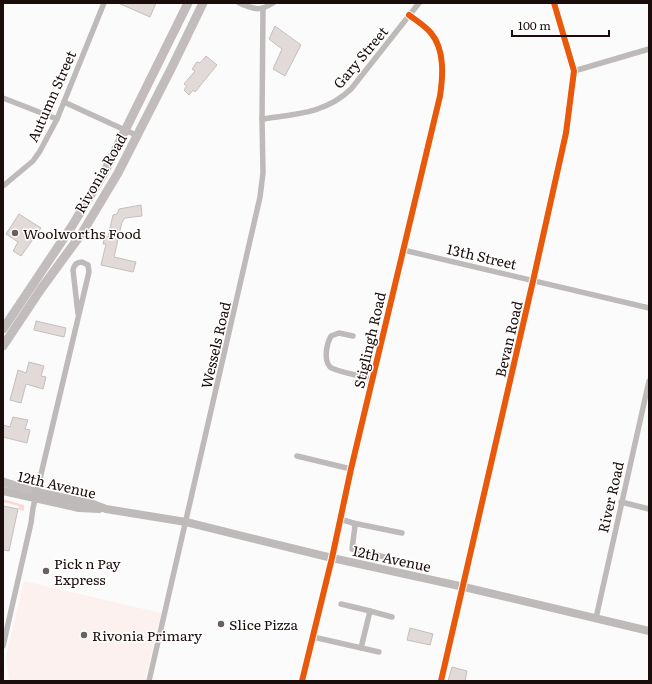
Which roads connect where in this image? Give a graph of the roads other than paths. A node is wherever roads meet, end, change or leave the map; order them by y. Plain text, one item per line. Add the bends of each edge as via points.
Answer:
1 (104, 3) edge
2 (188, 3) edge
3 (202, 3) edge
4 (239, 3) edge
5 (273, 3) edge
6 (419, 3) edge
7 (554, 3) edge
8 (263, 9) junction
9 (409, 15) junction
10 (649, 49) edge
11 (574, 71) junction
12 (3, 98) edge
13 (64, 102) junction
14 (57, 119) junction
15 (262, 119) junction
16 (126, 130) junction
17 (138, 136) junction
18 (3, 186) edge
19 (403, 250) junction
20 (534, 281) junction
21 (649, 308) edge
22 (78, 314) junction
23 (3, 329) edge
24 (353, 336) dead end
25 (3, 346) edge
26 (373, 379) junction
27 (649, 381) edge
28 (296, 456) dead end
29 (351, 469) junction
30 (3, 483) edge
31 (3, 491) edge
32 (34, 494) junction
33 (621, 502) junction
34 (649, 509) edge
35 (340, 519) junction
36 (186, 522) junction
37 (353, 523) junction
38 (402, 533) dead end
39 (332, 558) junction
40 (397, 560) dead end
41 (464, 587) junction
42 (341, 604) dead end
43 (370, 611) junction
44 (392, 617) dead end
45 (596, 618) junction
46 (649, 630) edge
47 (313, 637) junction
48 (3, 646) edge
49 (361, 648) junction
50 (379, 652) dead end
51 (149, 681) edge
52 (302, 681) edge
53 (441, 681) edge

1 - 13 street, Autumn Street
2 - 16 main road, Rivonia Road
3 - 17 main road, Rivonia Road
4 - 8 street
5 - 8 street
6 - 9 street, Gary Street
7 - 11 street, Bevan Road
8 - 15 street, Wessels Road
9 - 15 street, Gary Street via 351,89 340,98 314,111
9 - 19 street, Stiglingh Road via 426,28 436,41 442,79
10 - 11 street
11 - 20 street, Bevan Road via 563,148
12 - 14 street
13 - 14 street, Autumn Street
13 - 16 street
14 - 18 street, Autumn Street via 36,157
15 - 36 street, Wessels Road via 263,173 260,197
16 - 17 street
16 - 23 main road, Rivonia Road via 72,226
17 - 25 main road, Rivonia Road via 82,233
19 - 20 street, 13th Street
19 - 26 street, Stiglingh Road
20 - 21 street, 13th Street
20 - 41 street, Bevan Road
22 - 22 street via 73,270 76,264 82,262 88,265 89,272
22 - 32 street
24 - 26 street via 339,333 330,337 326,354 328,364 334,369
26 - 29 street, Stiglingh Road
27 - 33 street, River Road
28 - 29 street
29 - 35 street, Stiglingh Road
30 - 32 main road
31 - 32 main road, 12th Avenue
32 - 36 main road, 12th Avenue
32 - 48 street via 31,522
33 - 34 street
33 - 45 street, River Road
35 - 37 street
35 - 39 street, Stiglingh Road
36 - 39 main road, 12th Avenue
36 - 51 street, Wessels Road
37 - 38 street
37 - 40 street via 355,526 352,549
39 - 41 main road, 12th Avenue
39 - 47 street, Stiglingh Road
41 - 45 main road, 12th Avenue
41 - 53 street, Bevan Road
42 - 43 street
43 - 44 street
43 - 49 street
45 - 46 main road, 12th Avenue
47 - 49 street
47 - 52 street, Stiglingh Road
49 - 50 street

